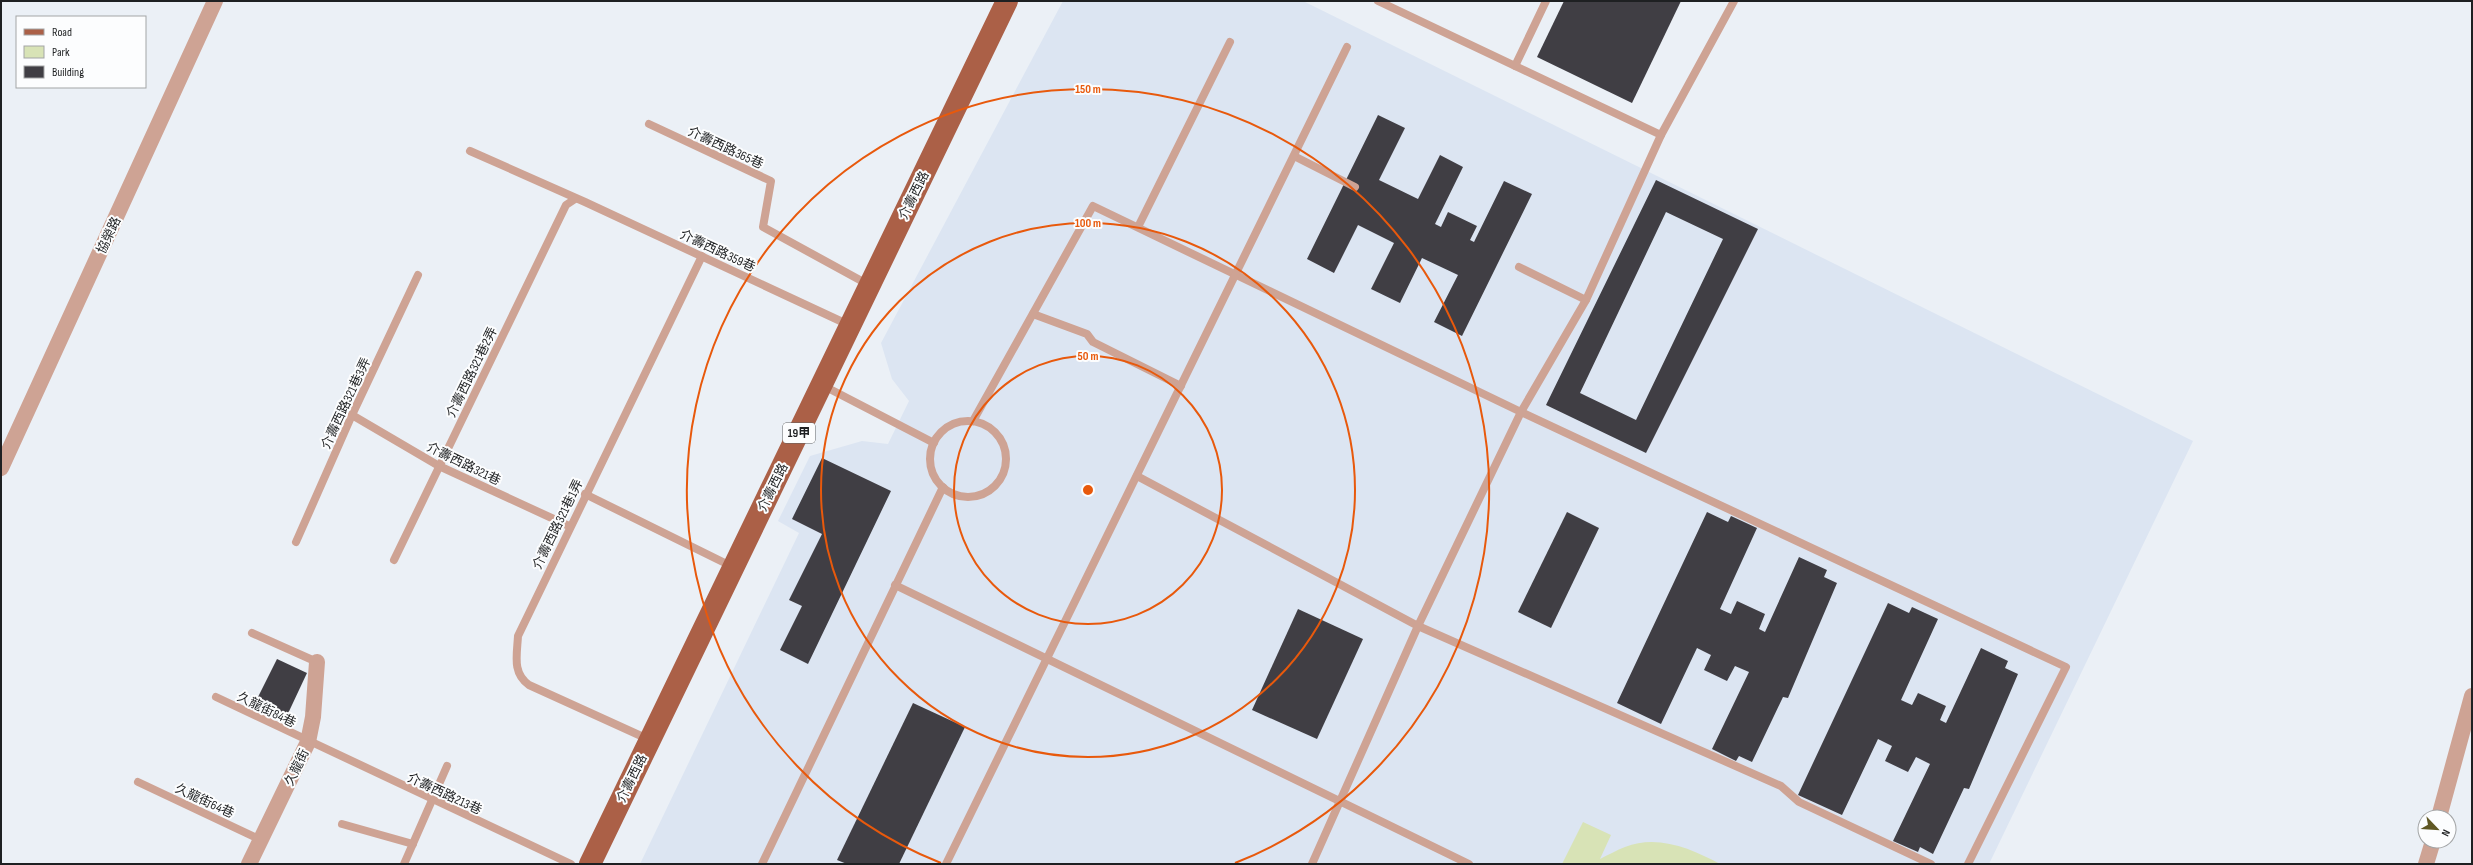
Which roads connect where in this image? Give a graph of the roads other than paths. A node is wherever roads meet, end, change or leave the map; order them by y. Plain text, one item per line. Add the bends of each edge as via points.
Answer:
1 (215, 1) edge
2 (1007, 1) edge
3 (1378, 1) edge
4 (1546, 1) edge
5 (1734, 1) edge
6 (1230, 42) dead end
7 (1346, 47) dead end
8 (1515, 66) junction
9 (649, 124) dead end
10 (1661, 136) junction
11 (470, 151) dead end
12 (1294, 156) junction
13 (1355, 187) dead end
14 (575, 199) junction
15 (1138, 227) junction
16 (702, 256) junction
17 (1519, 267) dead end
18 (1236, 274) junction
19 (418, 275) dead end
20 (870, 285) junction
21 (1586, 300) junction
22 (1033, 314) junction
23 (850, 325) junction
24 (822, 385) junction
25 (1181, 386) junction
26 (1521, 412) junction
27 (352, 415) junction
28 (973, 421) junction
29 (934, 443) junction
30 (439, 466) junction
31 (1, 468) edge
32 (1137, 476) junction
33 (943, 487) junction
34 (585, 494) junction
35 (570, 526) junction
36 (296, 542) dead end
37 (394, 560) dead end
38 (733, 567) junction
39 (896, 585) junction
40 (1418, 626) junction
41 (252, 633) dead end
42 (1047, 659) junction
43 (317, 662) joint
44 (2472, 696) edge
45 (216, 698) dead end
46 (650, 740) junction
47 (308, 742) junction
48 (447, 766) dead end
49 (138, 782) dead end
50 (432, 800) junction
51 (1339, 803) junction
52 (2441, 809) edge
53 (342, 824) dead end
54 (261, 840) junction
55 (413, 844) junction
56 (2431, 849) edge
57 (249, 864) edge
58 (404, 864) edge
59 (572, 864) edge
60 (590, 864) edge
61 (762, 864) edge
62 (946, 864) edge
63 (1312, 864) edge
64 (1469, 864) edge
65 (1931, 864) edge
66 (1968, 864) edge
67 (2426, 864) edge

1 - 31 street, 協榮路
2 - 20 main road, 介壽西路 / 19甲
3 - 8 lane
4 - 8 lane
5 - 10 lane
6 - 15 lane
7 - 12 lane
8 - 10 lane
9 - 20 lane, 介壽西路365巷 via 770,181 763,227
10 - 21 lane
11 - 14 lane, 介壽西路359巷
12 - 13 lane
12 - 18 lane
14 - 16 lane, 介壽西路359巷
14 - 30 lane, 介壽西路321巷2弄 via 566,205
15 - 18 lane
15 - 22 lane via 1093,206
16 - 23 lane, 介壽西路359巷
16 - 34 lane, 介壽西路321巷1弄
17 - 21 lane
18 - 25 lane
18 - 26 lane
19 - 27 lane, 介壽西路321巷3弄
20 - 23 main road, 介壽西路 / 19甲
21 - 26 lane
22 - 25 lane via 1087,334 1093,342
22 - 28 lane
23 - 24 main road, 介壽西路 / 19甲
24 - 29 lane
24 - 38 main road, 介壽西路 / 19甲
25 - 32 lane
26 - 40 lane
26 - 66 lane via 2066,667
27 - 30 lane, 介壽西路321巷
27 - 36 lane, 介壽西路321巷3弄
28 - 29 lane via 950,426 940,433
28 - 33 lane via 996,432 1003,443 1006,462 1000,481 991,490 973,496 954,494
29 - 33 lane via 931,467 935,478
30 - 35 lane, 介壽西路321巷
30 - 37 lane, 介壽西路321巷2弄
32 - 40 lane
32 - 42 lane
33 - 39 lane
34 - 35 lane, 介壽西路321巷1弄
34 - 38 lane
35 - 46 lane, 介壽西路321巷1弄 via 522,622 516,661 518,673 529,686
38 - 46 main road, 介壽西路 / 19甲
39 - 42 lane
39 - 61 lane
40 - 51 lane
40 - 65 lane via 1781,786 1799,802
41 - 43 lane
42 - 51 lane
42 - 62 lane
43 - 47 street, 久龍街 via 313,717
44 - 52 street
45 - 47 lane, 久龍街84巷
46 - 60 main road, 介壽西路 / 19甲
47 - 50 lane, 介壽西路213巷
47 - 54 street, 久龍街
48 - 50 lane
49 - 54 lane, 久龍街64巷
50 - 55 lane
50 - 59 lane, 介壽西路213巷
51 - 63 lane
51 - 64 lane
53 - 55 lane
54 - 57 street, 久龍街
55 - 58 lane
56 - 67 street

